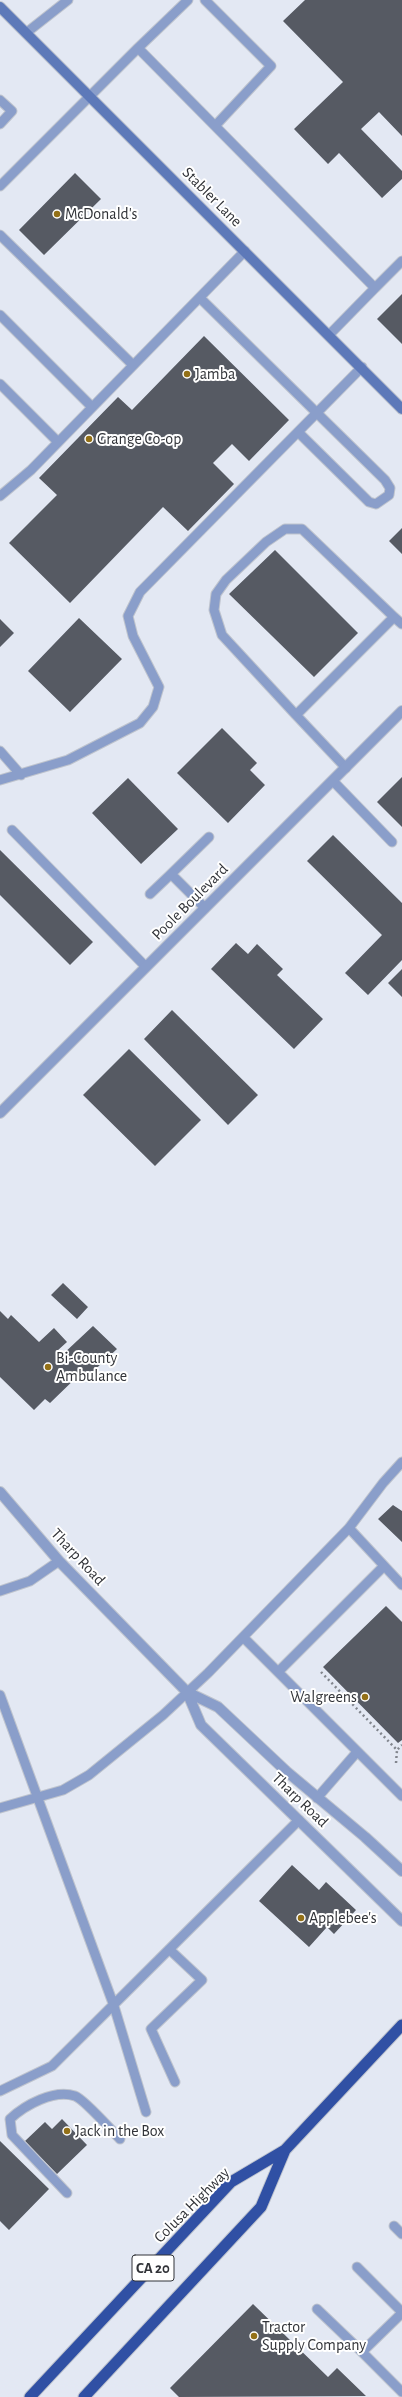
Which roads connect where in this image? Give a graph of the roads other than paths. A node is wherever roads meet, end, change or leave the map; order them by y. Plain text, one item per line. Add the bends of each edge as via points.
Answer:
1 (68, 0) edge
2 (188, 0) edge
3 (205, 0) edge
4 (0, 7) edge
5 (26, 33) junction
6 (138, 48) junction
7 (90, 96) junction
8 (0, 100) edge
9 (0, 124) edge
10 (215, 126) junction
11 (0, 186) edge
12 (0, 235) edge
13 (245, 251) junction
14 (402, 261) edge
15 (375, 288) junction
16 (200, 298) junction
17 (0, 315) edge
18 (329, 335) junction
19 (133, 366) junction
20 (362, 367) junction
21 (0, 384) edge
22 (92, 407) junction
23 (402, 409) edge
24 (317, 412) junction
25 (298, 432) junction
26 (58, 442) junction
27 (0, 496) edge
28 (394, 617) junction
29 (402, 624) edge
30 (402, 712) edge
31 (296, 715) junction
32 (0, 751) edge
33 (346, 768) junction
34 (21, 775) junction
35 (0, 780) edge
36 (333, 781) junction
37 (12, 830) dead end
38 (209, 837) dead end
39 (392, 842) dead end
40 (171, 874) junction
41 (150, 894) dead end
42 (205, 908) junction
43 (146, 967) junction
44 (0, 1114) edge
45 (402, 1462) edge
46 (0, 1492) edge
47 (348, 1528) junction
48 (59, 1561) junction
49 (384, 1566) junction
50 (402, 1585) edge
51 (0, 1591) edge
52 (243, 1637) junction
53 (278, 1672) junction
54 (187, 1692) junction
55 (0, 1695) edge
56 (357, 1752) junction
57 (402, 1796) edge
58 (39, 1798) junction
59 (317, 1798) junction
60 (0, 1808) edge
61 (299, 1820) junction
62 (402, 1871) edge
63 (402, 1921) edge
64 (170, 1950) junction
65 (114, 2006) junction
66 (402, 2024) edge
67 (175, 2082) dead end
68 (0, 2091) edge
69 (146, 2112) dead end
70 (120, 2139) dead end
71 (285, 2150) junction
72 (67, 2193) dead end
73 (394, 2226) dead end
74 (402, 2234) edge
75 (357, 2267) dead end
76 (317, 2309) dead end
77 (402, 2312) edge
78 (362, 2352) junction
79 (402, 2392) edge
80 (30, 2397) edge
81 (84, 2397) edge

1 - 5 lane
2 - 6 lane
3 - 10 lane via 271,66
4 - 5 main road, Stabler Lane
5 - 7 main road, Stabler Lane
6 - 7 lane
6 - 10 lane
7 - 11 lane
7 - 13 main road, Stabler Lane
8 - 9 lane via 12,111
10 - 15 lane
12 - 19 lane
13 - 16 lane
13 - 18 main road, Stabler Lane
14 - 15 lane
15 - 18 lane
16 - 19 lane
16 - 24 lane
17 - 22 lane
18 - 20 main road, Stabler Lane
19 - 22 lane
20 - 23 main road, Stabler Lane
20 - 24 lane
21 - 26 lane
22 - 26 lane
24 - 25 lane
24 - 25 lane via 385,480 390,488 389,495 376,504 368,502
25 - 34 lane via 140,592 128,616 133,636 158,687 153,707 140,723 68,760
26 - 27 lane via 31,470
28 - 29 lane
28 - 31 lane
28 - 31 lane via 302,529 285,529 266,542 226,580 216,594 214,610 222,635
30 - 33 street, Poole Boulevard
31 - 33 lane
32 - 34 lane
33 - 36 street, Poole Boulevard
34 - 35 lane
36 - 39 lane
36 - 42 street, Poole Boulevard
37 - 43 lane
38 - 40 lane
40 - 41 lane
40 - 42 lane
42 - 43 street, Poole Boulevard
43 - 44 street, Poole Boulevard
45 - 47 lane
46 - 48 street, Tharp Road
47 - 49 lane
47 - 52 lane
48 - 51 lane via 30,1581
48 - 54 street, Tharp Road
49 - 50 lane
49 - 53 lane
52 - 53 lane
52 - 54 lane
53 - 56 lane
54 - 58 lane via 118,1754 89,1775 63,1790
54 - 59 street, Tharp Road via 218,1707
54 - 61 street, Tharp Road via 201,1725
55 - 58 lane
56 - 57 lane
56 - 59 lane
58 - 60 lane
58 - 65 lane
59 - 62 street, Tharp Road
61 - 63 street, Tharp Road
61 - 64 lane
64 - 65 lane
64 - 67 lane via 202,1980 152,2029
65 - 68 lane via 52,2066
65 - 69 lane
66 - 71 highway, Colusa Highway / CA 20
70 - 72 lane via 76,2096 60,2094 23,2107 10,2119 12,2135
71 - 80 highway, Colusa Highway / CA 20 via 231,2182
71 - 81 highway, Colusa Highway / CA 20 via 261,2207
73 - 74 lane
75 - 77 lane
76 - 78 lane
77 - 78 lane
78 - 79 lane

